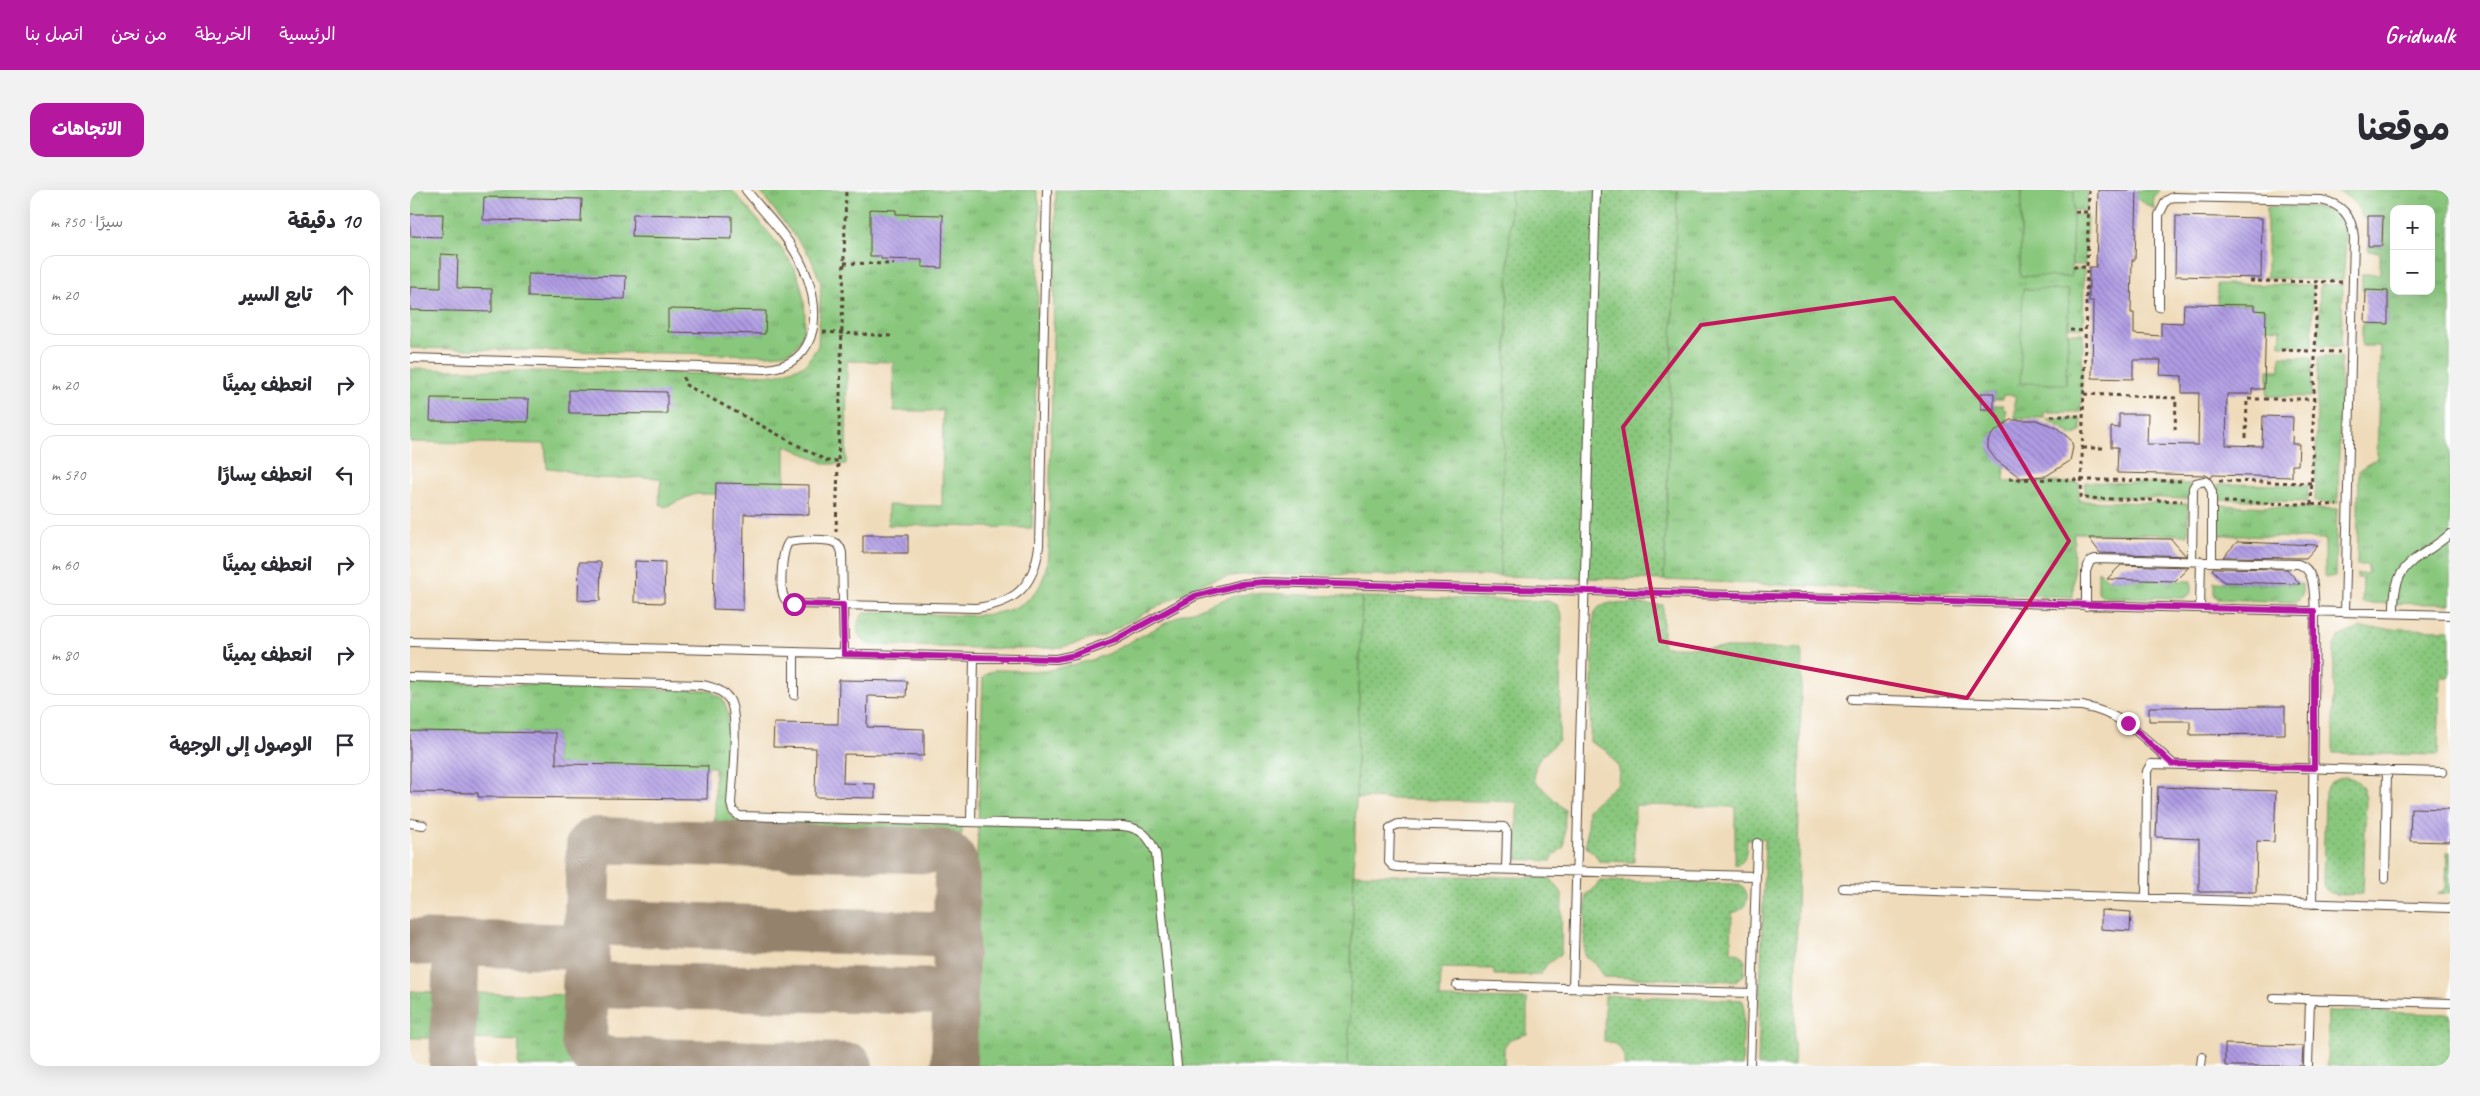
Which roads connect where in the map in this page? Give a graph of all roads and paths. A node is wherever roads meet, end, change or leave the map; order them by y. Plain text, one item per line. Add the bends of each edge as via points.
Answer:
1 (746, 190) edge
2 (846, 190) edge
3 (1047, 190) edge
4 (1596, 190) edge
5 (2089, 190) edge
6 (2075, 212) dead end
7 (2089, 212) junction
8 (844, 263) junction
9 (894, 264) dead end
10 (2073, 267) dead end
11 (2087, 267) junction
12 (2250, 281) dead end
13 (2316, 282) junction
14 (2353, 282) junction
15 (2159, 307) dead end
16 (2070, 330) dead end
17 (2086, 331) junction
18 (813, 332) junction
19 (841, 333) junction
20 (892, 336) dead end
21 (2281, 350) dead end
22 (2315, 351) junction
23 (2351, 352) junction
24 (410, 358) edge
25 (684, 366) junction
26 (2084, 394) junction
27 (2314, 399) junction
28 (2051, 416) dead end
29 (2083, 416) junction
30 (2175, 433) dead end
31 (2246, 438) dead end
32 (2083, 448) junction
33 (2106, 448) dead end
34 (838, 461) junction
35 (2009, 479) dead end
36 (2082, 479) junction
37 (2203, 481) junction
38 (2311, 483) junction
39 (2192, 501) junction
40 (2212, 501) junction
41 (2311, 504) junction
42 (2346, 506) junction
43 (2450, 534) edge
44 (836, 543) junction
45 (2192, 561) junction
46 (2201, 561) junction
47 (2212, 562) junction
48 (1584, 592) junction
49 (843, 605) junction
50 (2086, 606) junction
51 (2200, 608) junction
52 (2314, 611) junction
53 (2345, 612) junction
54 (2394, 613) junction
55 (2450, 615) edge
56 (410, 642) edge
57 (794, 652) junction
58 (844, 654) junction
59 (974, 658) junction
60 (410, 677) edge
61 (794, 695) dead end
62 (1852, 698) dead end
63 (2172, 764) junction
64 (2314, 768) junction
65 (2387, 770) junction
66 (2442, 772) dead end
67 (971, 821) junction
68 (410, 824) edge
69 (423, 825) dead end
70 (1757, 842) dead end
71 (1506, 869) junction
72 (1576, 871) junction
73 (1756, 876) junction
74 (2385, 879) dead end
75 (1843, 888) dead end
76 (2146, 898) junction
77 (2312, 904) junction
78 (2450, 908) edge
79 (1457, 986) dead end
80 (1573, 988) junction
81 (1752, 993) junction
82 (2274, 998) dead end
83 (2310, 1000) junction
84 (2450, 1003) edge
85 (2202, 1057) dead end
86 (1177, 1066) edge
87 (1750, 1066) edge
88 (2201, 1066) edge
89 (2308, 1066) edge

1 - 18 lane via 801,263 812,298
2 - 8 path
3 - 49 lane via 1039,546 1036,565 1028,583 1014,597 996,606
4 - 48 lane
5 - 7 path
6 - 7 path
7 - 11 path
8 - 9 path
8 - 19 path
10 - 11 path
11 - 17 path
12 - 13 path
13 - 14 path
13 - 22 path
14 - 15 lane via 2353,226 2345,212 2332,202 2172,197 2166,201 2159,215
14 - 23 lane
16 - 17 path
17 - 26 path
18 - 19 path
18 - 25 lane via 800,356 784,366 765,369
19 - 20 path
19 - 34 path
21 - 22 path
22 - 23 path
22 - 27 path
23 - 42 lane
24 - 25 lane
25 - 34 path via 684,384 827,461
26 - 29 path
26 - 30 path via 2176,398
27 - 31 path via 2247,399
27 - 38 path
28 - 29 path
29 - 32 path
32 - 33 path
32 - 36 path
34 - 44 path
35 - 36 path
36 - 37 path
36 - 39 path via 2081,498
37 - 38 path
37 - 39 lane via 2193,488
37 - 40 lane via 2211,487
38 - 41 path
39 - 45 lane
40 - 41 path
40 - 47 lane
41 - 42 path
42 - 53 lane
43 - 54 lane via 2404,567 2395,589
44 - 49 lane via 842,553
44 - 49 lane via 796,541 785,546 783,597 794,604
45 - 46 lane
45 - 50 lane via 2090,561 2086,571
46 - 47 lane
46 - 51 lane
47 - 52 lane via 2303,566 2312,579
48 - 50 lane
48 - 59 lane via 1264,582 1241,584 1195,596 1113,641 1075,655 1036,660
48 - 72 lane
49 - 58 lane
50 - 51 lane
51 - 52 lane
52 - 53 lane
52 - 64 lane
53 - 54 lane
54 - 55 lane
56 - 57 lane
57 - 58 lane
57 - 61 lane
58 - 59 lane
59 - 67 lane
60 - 67 lane via 710,686 728,697 733,705 731,804 735,814
62 - 63 lane via 2098,709 2128,723
63 - 64 lane
63 - 76 lane via 2151,764 2147,771
64 - 65 lane
64 - 77 lane
65 - 66 lane
65 - 74 lane
67 - 86 lane via 1123,826 1139,830 1150,838 1156,854
68 - 69 lane
70 - 73 lane
71 - 71 lane via 1507,832 1504,827 1398,824 1390,828 1389,862 1393,866
71 - 72 lane
72 - 73 lane
72 - 80 lane
73 - 81 lane
75 - 76 lane
76 - 77 lane
77 - 78 lane
79 - 80 lane
80 - 81 lane
81 - 87 lane
82 - 83 lane
83 - 84 lane
83 - 89 lane
85 - 88 lane

